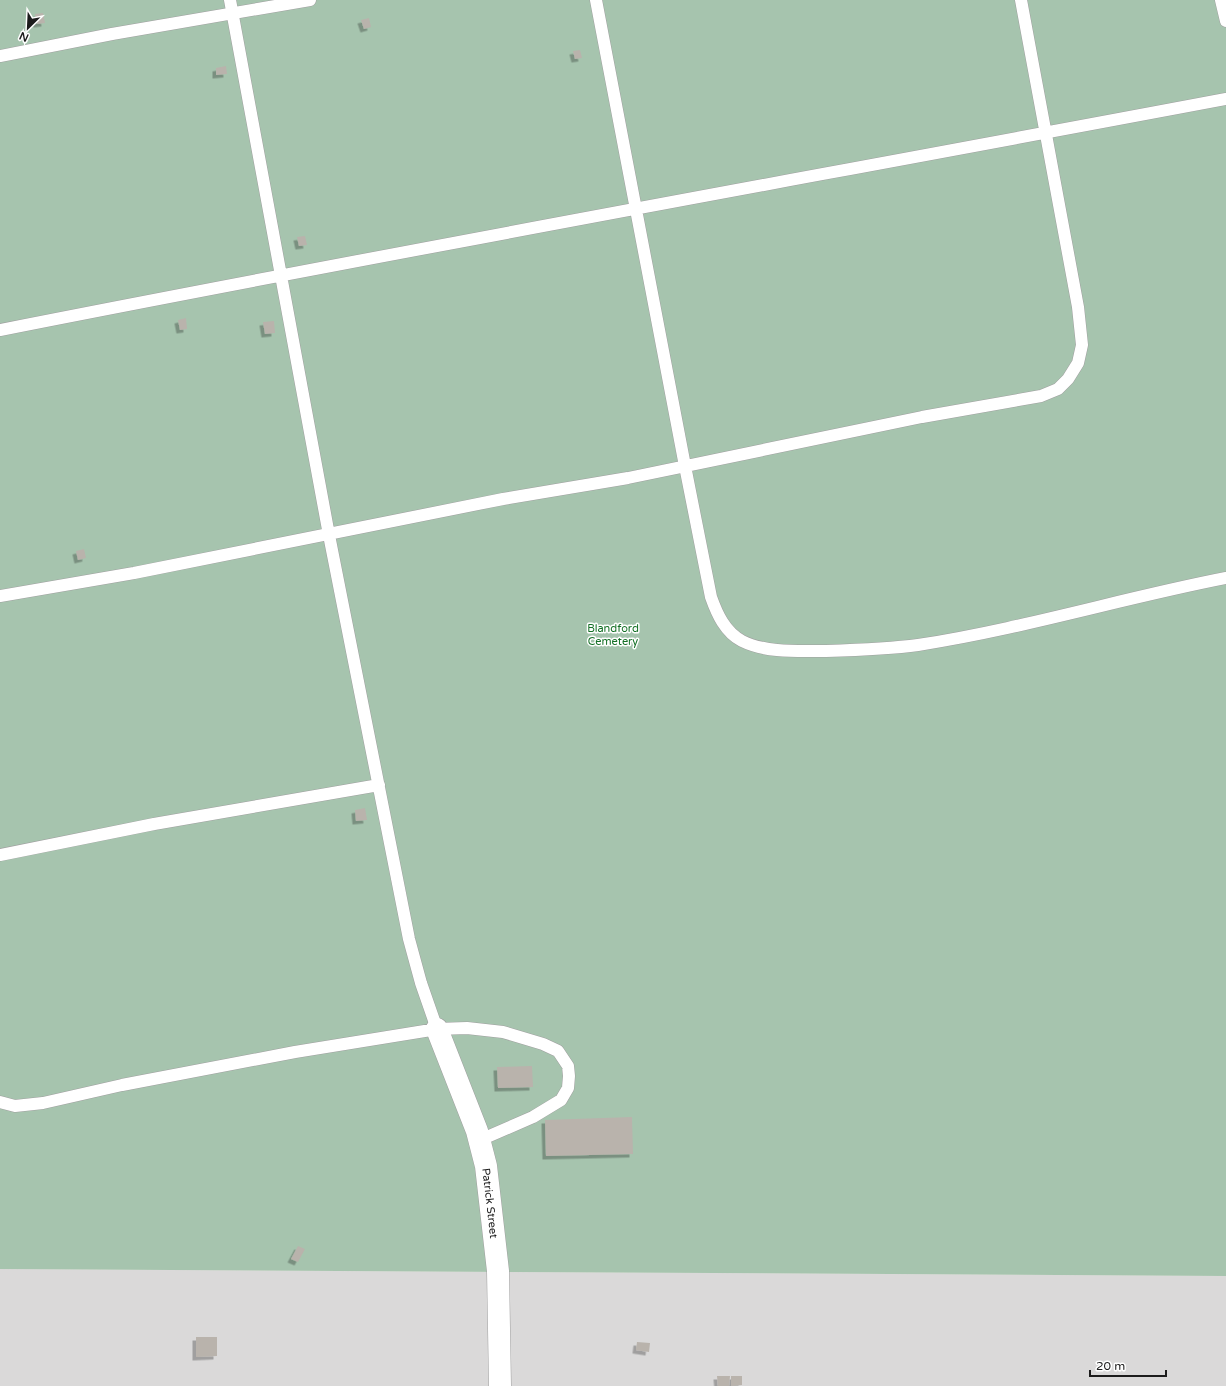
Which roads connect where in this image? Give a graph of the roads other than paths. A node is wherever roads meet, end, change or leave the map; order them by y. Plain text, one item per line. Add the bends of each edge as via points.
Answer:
1 (230, 0) edge
2 (310, 0) edge
3 (596, 0) edge
4 (1021, 0) edge
5 (1222, 0) edge
6 (232, 14) junction
7 (1226, 21) edge
8 (0, 56) edge
9 (1226, 99) edge
10 (1046, 133) junction
11 (636, 210) junction
12 (281, 276) junction
13 (0, 330) edge
14 (685, 466) junction
15 (329, 535) junction
16 (1226, 578) edge
17 (0, 596) edge
18 (379, 785) junction
19 (0, 855) edge
20 (437, 1029) junction
21 (0, 1102) edge
22 (480, 1140) junction
23 (500, 1386) edge

1 - 6 lane
2 - 6 lane
3 - 11 lane
4 - 10 lane
5 - 7 lane
6 - 8 lane
6 - 12 lane
9 - 10 lane
10 - 11 lane
10 - 14 lane via 1078,307 1082,345 1078,363 1058,389 1041,396 922,417
11 - 12 lane
11 - 14 lane
12 - 13 lane
12 - 15 lane
14 - 15 lane via 503,499
14 - 16 lane via 711,597 716,610 728,630 741,640 760,648 799,651 865,650 918,645 1035,623
15 - 17 lane
15 - 18 lane
18 - 19 lane via 154,824
18 - 20 lane via 409,939
20 - 21 lane via 287,1054 122,1085 43,1103 14,1106
20 - 22 street, Patrick Street
20 - 22 lane via 467,1028 503,1032 558,1051 568,1066 568,1088 561,1100 533,1117
22 - 23 street, Patrick Street via 486,1166 498,1271

